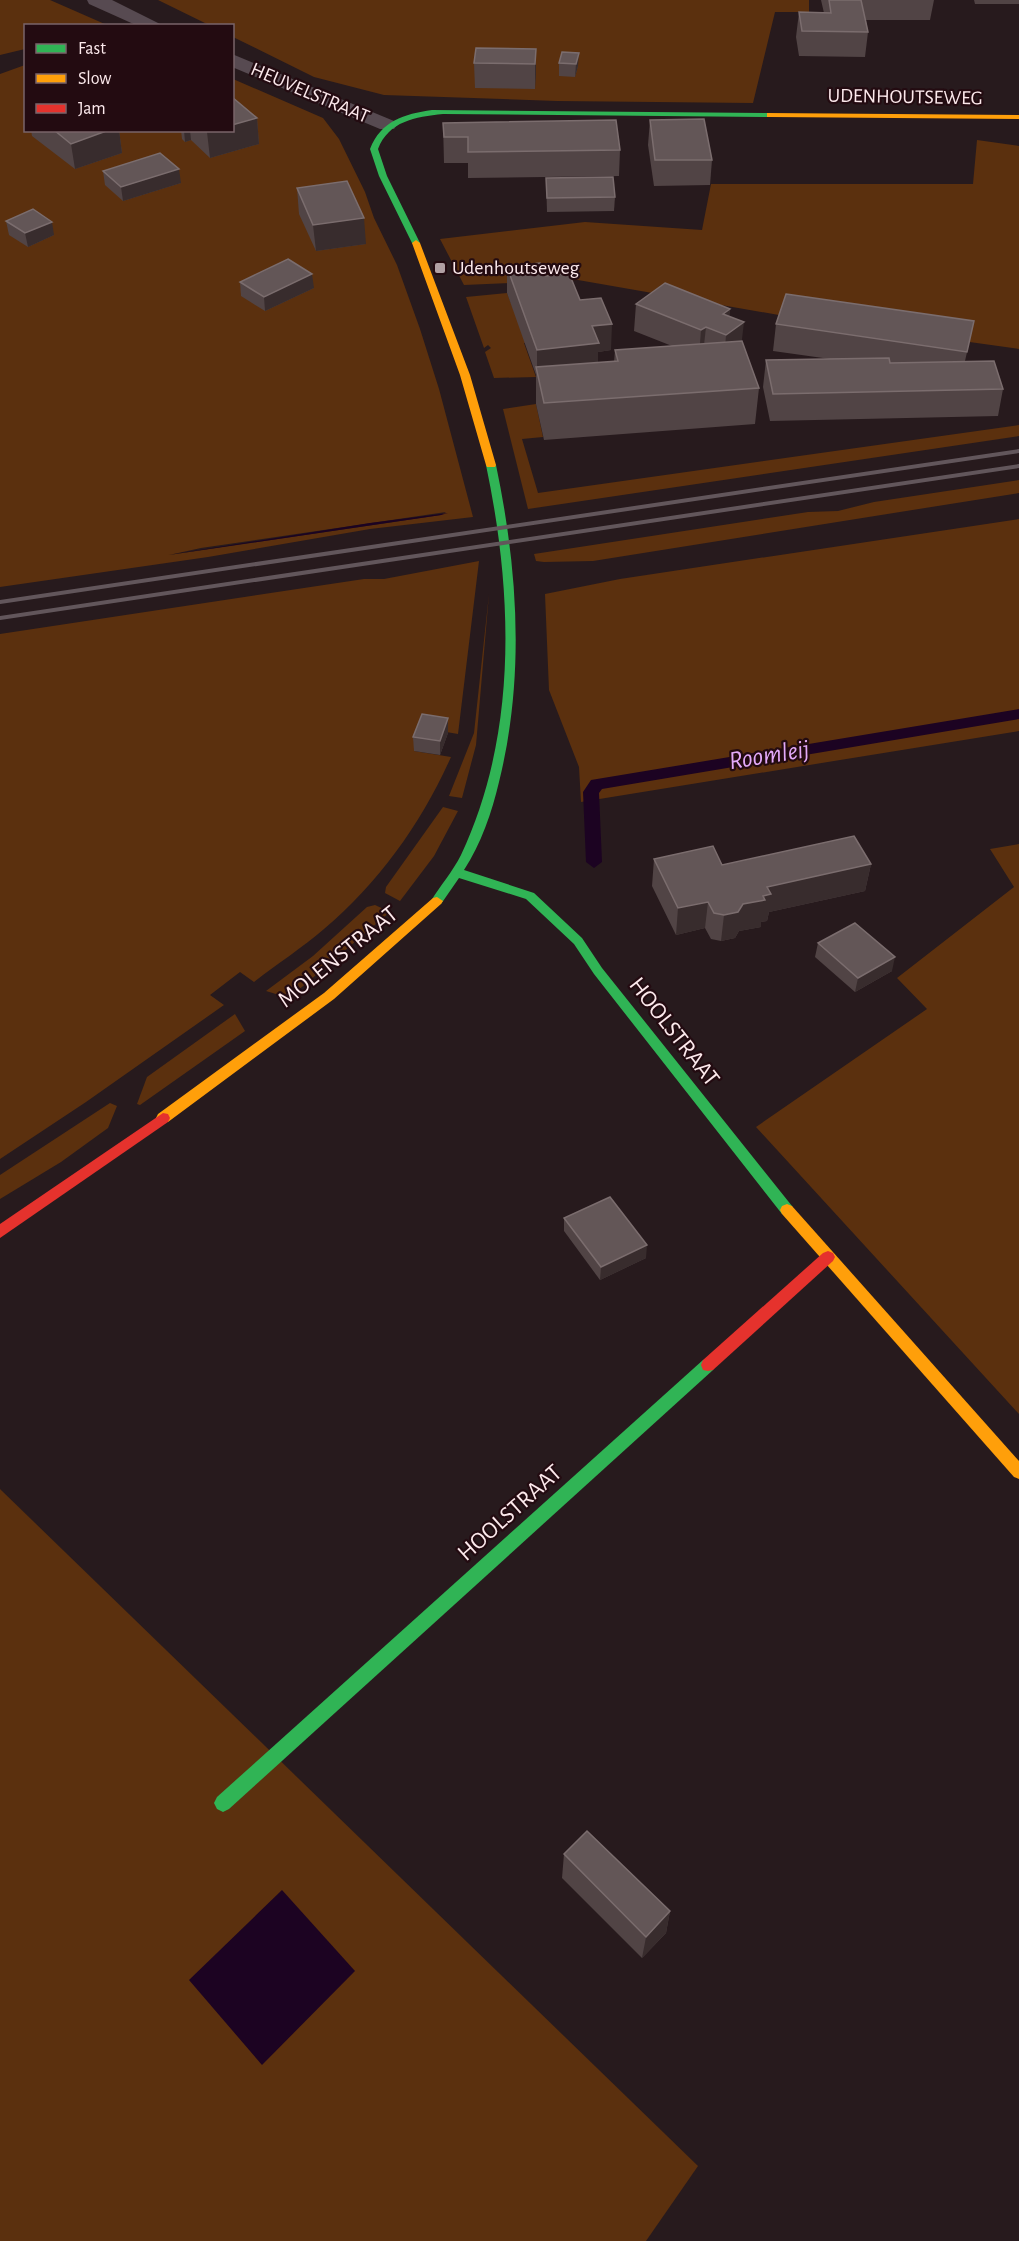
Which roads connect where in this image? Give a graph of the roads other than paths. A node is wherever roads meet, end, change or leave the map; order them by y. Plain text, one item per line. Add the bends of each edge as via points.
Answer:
1 (96, 0) edge
2 (150, 24) edge
3 (234, 61) edge
4 (1019, 117) edge
5 (387, 125) junction
6 (458, 873) junction
7 (0, 1232) edge
8 (828, 1257) junction
9 (1019, 1472) edge
10 (223, 1803) dead end

1 - 2 street
3 - 5 street, HEUVELSTRAAT
4 - 5 street, UDENHOUTSEWEG via 464,112 423,113
5 - 6 street, MOLENSTRAAT via 376,140 373,154 410,229 456,351 498,493 507,542 510,592 506,724 486,809
6 - 7 street, MOLENSTRAAT via 419,920 338,991
6 - 8 street, HOOLSTRAAT via 530,896 565,927 773,1194
8 - 9 street, HOOLSTRAAT
8 - 10 street, HOOLSTRAAT

